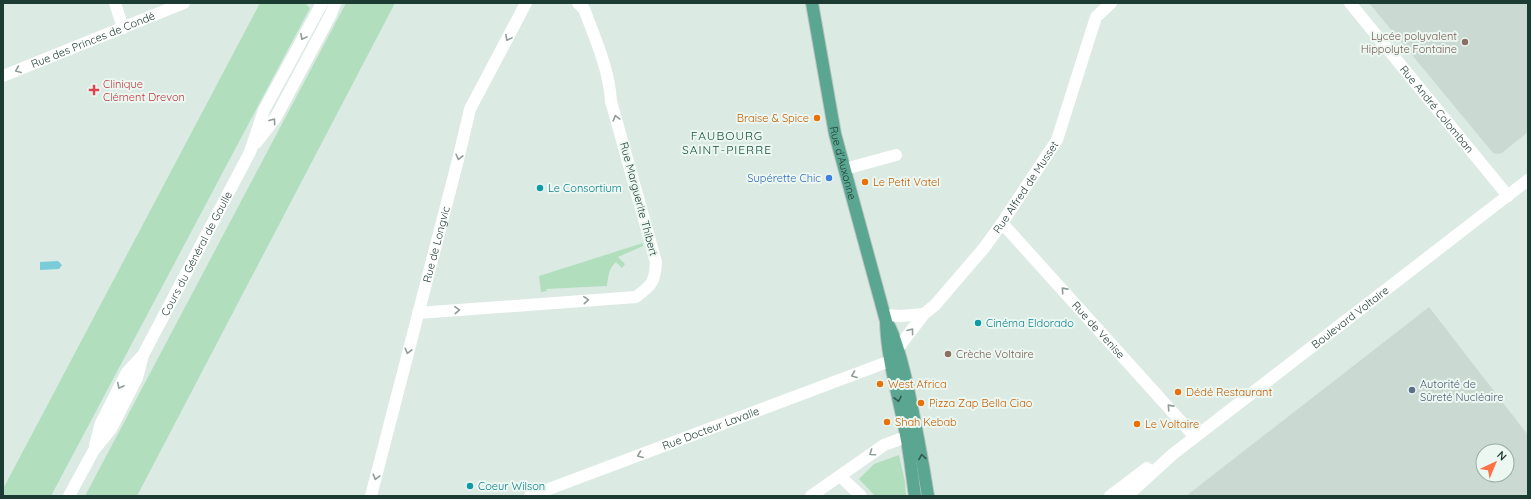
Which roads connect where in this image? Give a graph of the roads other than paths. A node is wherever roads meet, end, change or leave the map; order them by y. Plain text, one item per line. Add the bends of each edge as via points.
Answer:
1 (115, 3) edge
2 (184, 3) edge
3 (526, 3) edge
4 (578, 3) edge
5 (812, 3) edge
6 (1099, 3) edge
7 (1111, 3) edge
8 (1350, 3) edge
9 (317, 4) edge
10 (333, 9) edge
11 (1096, 17) junction
12 (123, 28) junction
13 (3, 76) edge
14 (250, 152) junction
15 (896, 155) dead end
16 (845, 169) junction
17 (1528, 180) edge
18 (1508, 196) junction
19 (1002, 223) junction
20 (418, 313) junction
21 (924, 314) junction
22 (886, 318) junction
23 (898, 348) junction
24 (890, 361) junction
25 (908, 388) junction
26 (906, 437) junction
27 (1195, 437) junction
28 (1173, 454) junction
29 (840, 476) junction
30 (69, 496) edge
31 (371, 496) edge
32 (530, 496) edge
33 (811, 496) edge
34 (860, 496) edge
35 (915, 496) edge
36 (928, 496) edge
37 (1110, 496) edge
38 (1127, 496) edge

1 - 12 street
2 - 12 street, Rue des Princes de Condé
3 -> 20 street, Rue de Longvic via 470,109
20 -> 4 street, Rue Marguerite Thibert via 636,297 649,287 655,277 656,262 611,101 610,88 596,40 584,9
5 - 16 main road, Rue d'Auxonne via 835,134
6 - 11 street
7 - 11 street, Rue Alfred de Musset
8 - 18 street, Rue André Colomban
9 - 10 street
9 -> 14 street, Cours du Général de Gaulle via 264,110
14 -> 10 street, Cours du Général de Gaulle via 276,117
11 - 19 street, Rue Alfred de Musset via 1057,140
12 -> 13 street, Rue des Princes de Condé
14 - 30 street, Cours du Général de Gaulle via 143,355 127,372 101,423 94,450
15 - 16 street
16 - 22 main road, Rue d'Auxonne
17 - 18 street, Boulevard Voltaire
18 - 27 street, Boulevard Voltaire
19 - 21 street, Rue Alfred de Musset via 984,248
27 -> 19 street, Rue de Venise
20 -> 31 street, Rue de Longvic
21 - 22 street
23 -> 21 street, Rue Alfred de Musset
22 - 23 main road, Rue d'Auxonne
22 - 24 main road, Rue d'Auxonne
23 - 25 main road, Rue d'Auxonne
24 - 25 main road
24 -> 26 main road, Rue d'Auxonne
24 -> 32 street, Rue Docteur Lavalle
36 -> 25 main road, Rue d'Auxonne
26 -> 29 street via 884,445
26 - 35 main road, Rue d'Auxonne
27 - 28 street, Boulevard Voltaire
28 - 37 street, Boulevard Voltaire via 1160,458
28 - 38 street, Boulevard Voltaire
29 - 33 street
29 - 34 street

